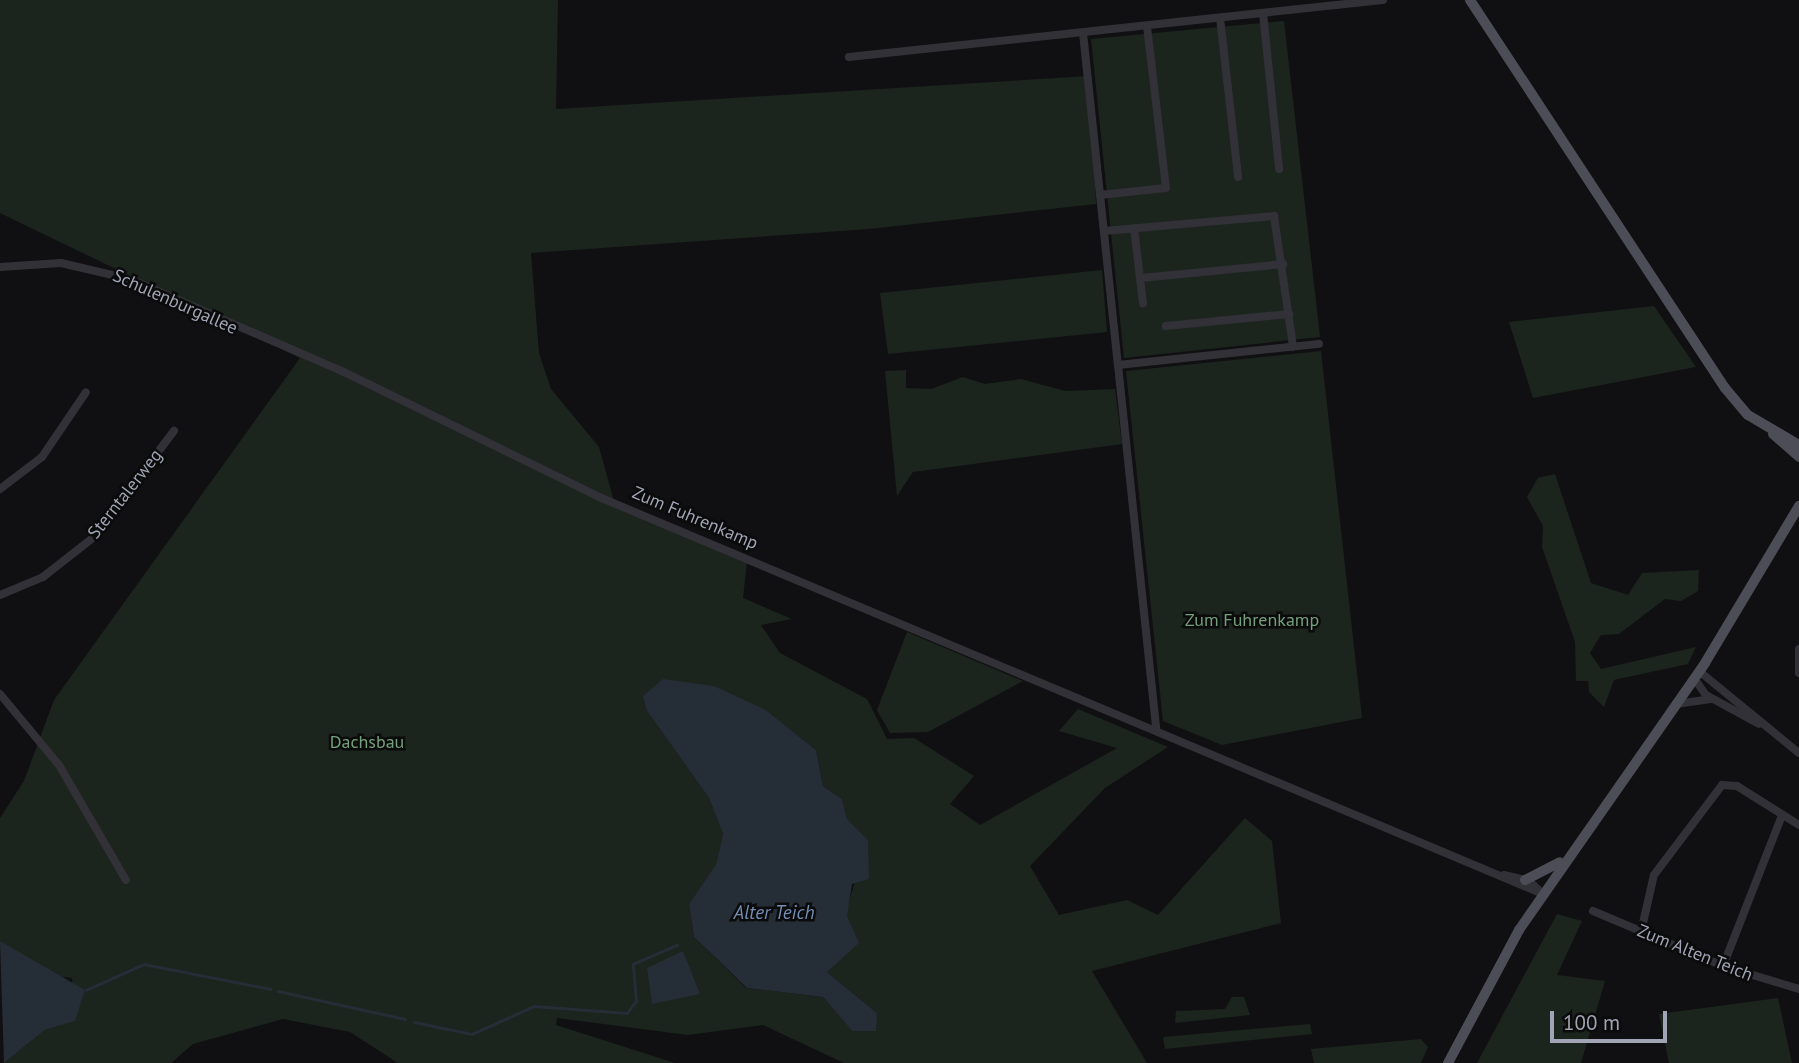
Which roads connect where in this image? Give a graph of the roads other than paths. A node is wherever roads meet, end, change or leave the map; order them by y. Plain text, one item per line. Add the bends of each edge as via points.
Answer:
1 (1383, 0) edge
2 (1470, 0) edge
3 (1263, 13) junction
4 (1220, 18) junction
5 (1147, 26) junction
6 (1083, 33) junction
7 (849, 57) dead end
8 (1279, 169) dead end
9 (1238, 177) dead end
10 (1100, 195) junction
11 (1134, 228) junction
12 (1104, 231) junction
13 (1283, 264) junction
14 (0, 267) edge
15 (1140, 278) junction
16 (1143, 303) dead end
17 (1289, 314) junction
18 (1166, 326) dead end
19 (1320, 344) dead end
20 (1293, 347) junction
21 (1118, 365) junction
22 (344, 372) joint
23 (86, 392) dead end
24 (174, 431) dead end
25 (1796, 452) edge
26 (1799, 467) edge
27 (0, 489) edge
28 (1799, 506) edge
29 (0, 594) edge
30 (1799, 649) edge
31 (1799, 673) edge
32 (1697, 675) junction
33 (0, 694) edge
34 (1713, 699) junction
35 (1676, 704) junction
36 (1156, 729) junction
37 (1769, 729) junction
38 (1799, 753) edge
39 (1781, 818) junction
40 (1799, 825) edge
41 (1571, 854) junction
42 (1501, 875) junction
43 (126, 880) dead end
44 (1525, 880) junction
45 (1543, 894) junction
46 (1593, 911) dead end
47 (1641, 932) junction
48 (1723, 966) junction
49 (1799, 989) edge
50 (1448, 1063) edge

1 - 3 street
2 - 25 main road via 1735,402
3 - 4 street
3 - 8 street
4 - 5 street
4 - 9 street
5 - 6 street
5 - 10 street via 1166,188
6 - 7 street
6 - 10 street
10 - 12 street
11 - 12 street
11 - 13 street via 1274,216
11 - 15 street
12 - 21 street
13 - 15 street
13 - 17 street
14 - 22 street, Schulenburgallee via 61,263 104,271
15 - 16 street
17 - 18 street
17 - 20 street
19 - 20 street
20 - 21 street
21 - 36 street
22 - 36 street, Zum Fuhrenkamp via 621,506
23 - 27 street via 42,457
24 - 29 street, Sterntalerweg via 94,537 43,577
25 - 26 main road
28 - 32 main road
30 - 31 street
32 - 34 street
32 - 35 main road
32 - 37 street
33 - 43 street via 59,765
34 - 35 street
34 - 37 street
35 - 41 main road
36 - 42 street, Zum Fuhrenkamp
37 - 38 street
39 - 40 street
39 - 47 street via 1737,786 1721,785 1654,876
39 - 48 street
41 - 44 main road
41 - 45 main road
42 - 44 street, Zum Fuhrenkamp
42 - 45 street, Zum Fuhrenkamp
44 - 45 street, Zum Fuhrenkamp
45 - 50 main road
46 - 47 street, Zum Alten Teich
47 - 48 street, Zum Alten Teich
48 - 49 street, Zum Alten Teich

